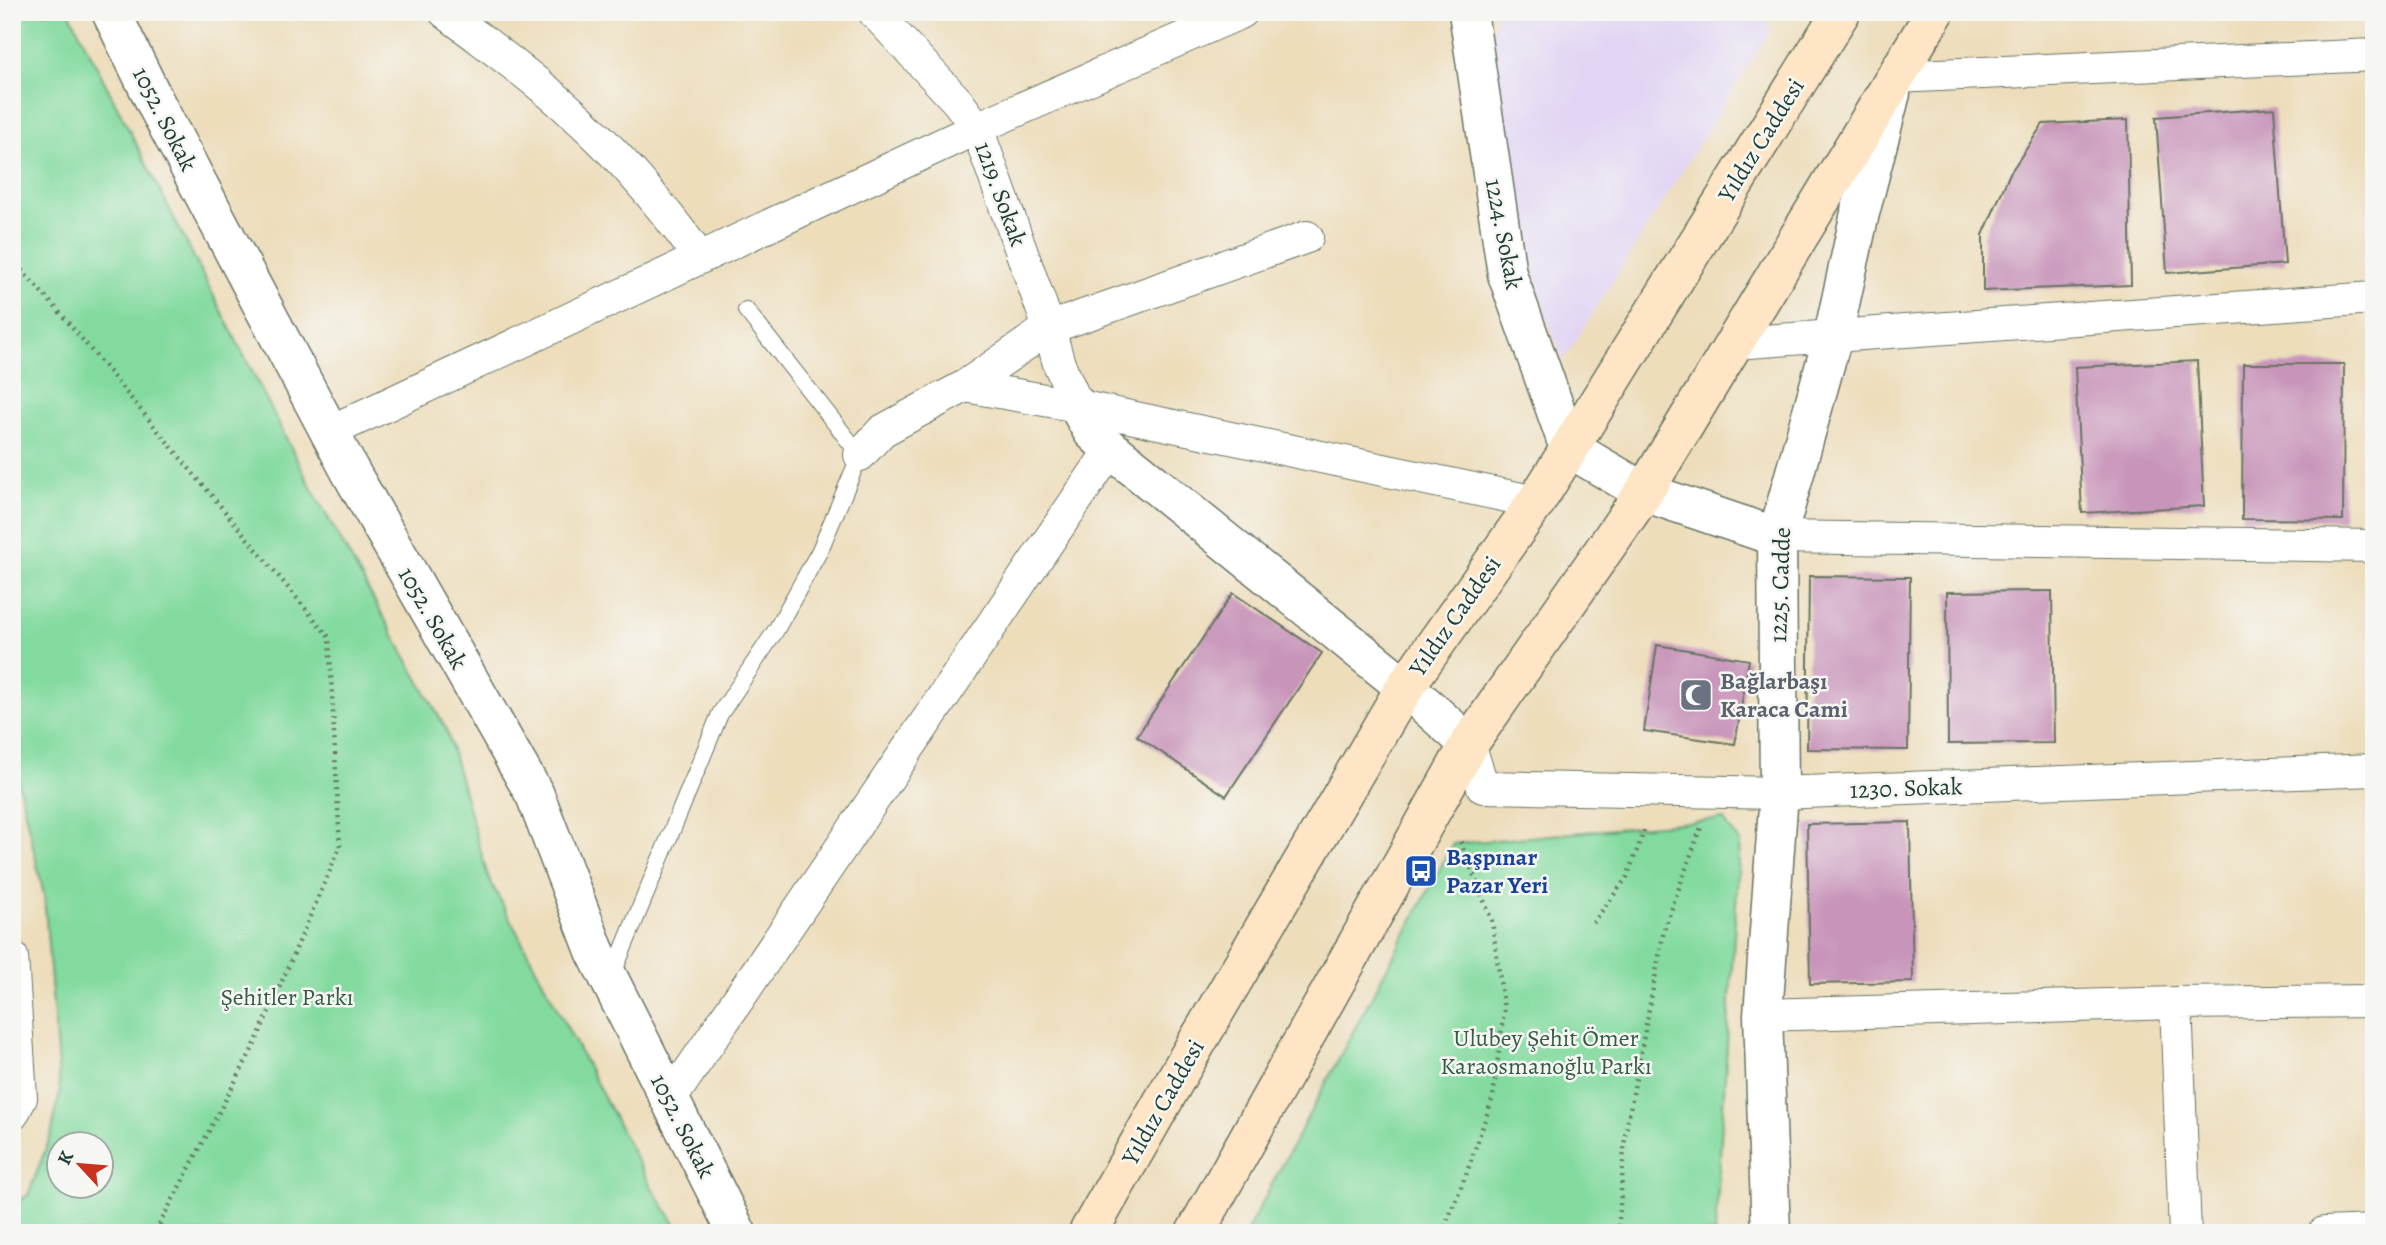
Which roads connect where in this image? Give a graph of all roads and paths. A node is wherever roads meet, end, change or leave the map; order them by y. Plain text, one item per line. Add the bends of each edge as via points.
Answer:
1 (111, 12) edge
2 (445, 12) edge
3 (874, 12) edge
4 (1242, 12) edge
5 (1468, 12) edge
6 (1841, 12) edge
7 (1935, 12) edge
8 (2374, 55) edge
9 (1895, 77) junction
10 (977, 128) junction
11 (1307, 237) dead end
12 (700, 258) junction
13 (12, 260) edge
14 (2374, 298) edge
15 (746, 310) dead end
16 (1049, 328) junction
17 (1833, 336) junction
18 (1735, 343) junction
19 (965, 386) junction
20 (1078, 406) junction
21 (329, 432) junction
22 (1569, 448) junction
23 (1111, 449) junction
24 (860, 455) junction
25 (1644, 492) junction
26 (1536, 502) junction
27 (1777, 537) junction
28 (2374, 546) edge
29 (1405, 687) junction
30 (1469, 744) junction
31 (2374, 770) edge
32 (1441, 793) junction
33 (1779, 793) junction
34 (1703, 821) dead end
35 (1646, 827) dead end
36 (1593, 923) dead end
37 (12, 957) edge
38 (610, 982) junction
39 (2374, 1001) edge
40 (2176, 1003) junction
41 (1762, 1015) junction
42 (670, 1100) junction
43 (12, 1115) edge
44 (2374, 1231) edge
45 (155, 1233) edge
46 (737, 1233) edge
47 (1088, 1233) edge
48 (1195, 1233) edge
49 (1442, 1233) edge
50 (1618, 1233) edge
51 (1771, 1233) edge
52 (2185, 1233) edge
53 (2324, 1233) edge

1 - 21 street, 1052. Sokak
2 - 12 street via 579,119 661,204
3 - 10 street, 1219. Sokak
4 - 10 street
5 - 22 street, 1224. Sokak via 1507,274
6 - 22 main road, Yıldız Caddesi
7 - 9 main road
8 - 9 street
9 - 17 street, 1225. Cadde
9 - 18 main road
10 - 12 street
10 - 16 street, 1219. Sokak
11 - 16 street
12 - 21 street
13 - 45 path via 329,637 340,847 254,1046
14 - 17 street
15 - 24 lane
16 - 19 street
16 - 20 street, 1219. Sokak
17 - 18 street
17 - 27 street, 1225. Cadde
18 - 25 main road
19 - 20 street
19 - 24 street via 882,431
20 - 23 street
20 - 26 street
21 - 38 street, 1052. Sokak via 535,795
22 - 25 street
22 - 26 main road, Yıldız Caddesi
23 - 29 street
23 - 42 street
24 - 38 lane via 820,550 776,630 720,714
25 - 27 street
25 - 30 main road
26 - 29 main road, Yıldız Caddesi
27 - 28 street
27 - 33 street, 1225. Cadde
29 - 30 street
29 - 47 main road, Yıldız Caddesi
30 - 32 main road
30 - 33 street, 1230. Sokak via 1483,787
31 - 33 street, 1230. Sokak
32 - 48 main road
32 - 49 path via 1492,921 1504,1010 1493,1097
33 - 41 street, 1225. Cadde
34 - 50 path via 1664,930 1625,1136
35 - 36 path via 1627,877
37 - 43 street via 22,1098
38 - 42 street, 1052. Sokak
39 - 40 street
40 - 41 street
40 - 52 street
41 - 51 street, 1225. Cadde
42 - 46 street, 1052. Sokak
44 - 53 street

